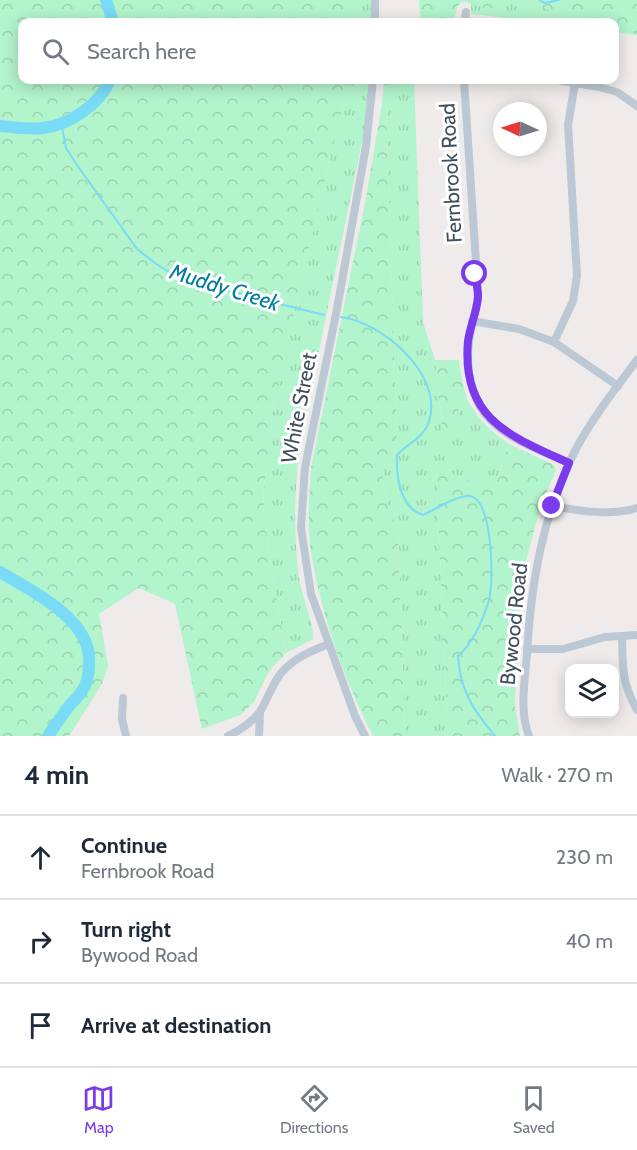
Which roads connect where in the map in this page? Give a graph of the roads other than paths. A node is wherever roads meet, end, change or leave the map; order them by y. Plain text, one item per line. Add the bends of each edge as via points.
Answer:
1 (375, 0) edge
2 (466, 12) dead end
3 (375, 18) edge
4 (465, 18) edge
5 (373, 84) edge
6 (464, 84) edge
7 (575, 84) edge
8 (581, 84) edge
9 (637, 106) edge
10 (472, 321) junction
11 (554, 342) junction
12 (637, 360) edge
13 (618, 386) junction
14 (569, 463) junction
15 (552, 506) junction
16 (637, 508) edge
17 (637, 635) edge
18 (622, 636) junction
19 (329, 644) junction
20 (527, 649) junction
21 (123, 698) dead end
22 (637, 710) edge
23 (260, 712) junction
24 (126, 736) edge
25 (228, 736) edge
26 (259, 736) edge
27 (365, 736) edge
28 (529, 736) edge

1 - 3 street
2 - 4 street
5 - 19 street, White Street via 366,146 305,466 302,500 301,528 311,594
6 - 10 street, Fernbrook Road via 478,297
7 - 11 street via 568,125 577,276 573,301
8 - 9 street via 617,92
10 - 11 street via 519,329
10 - 14 street, Fernbrook Road via 468,360 471,385 479,405 493,423 519,440
11 - 13 street
12 - 13 street, Bywood Road
13 - 14 street, Bywood Road
14 - 15 street, Bywood Road
15 - 16 street via 584,512
15 - 20 street, Bywood Road via 532,584
17 - 18 street
18 - 20 street via 563,649
18 - 22 street via 626,690
19 - 23 street via 301,656 287,668 269,691
19 - 27 street, White Street
20 - 28 street, Bywood Road via 524,704
21 - 24 street
23 - 25 street
23 - 26 street

